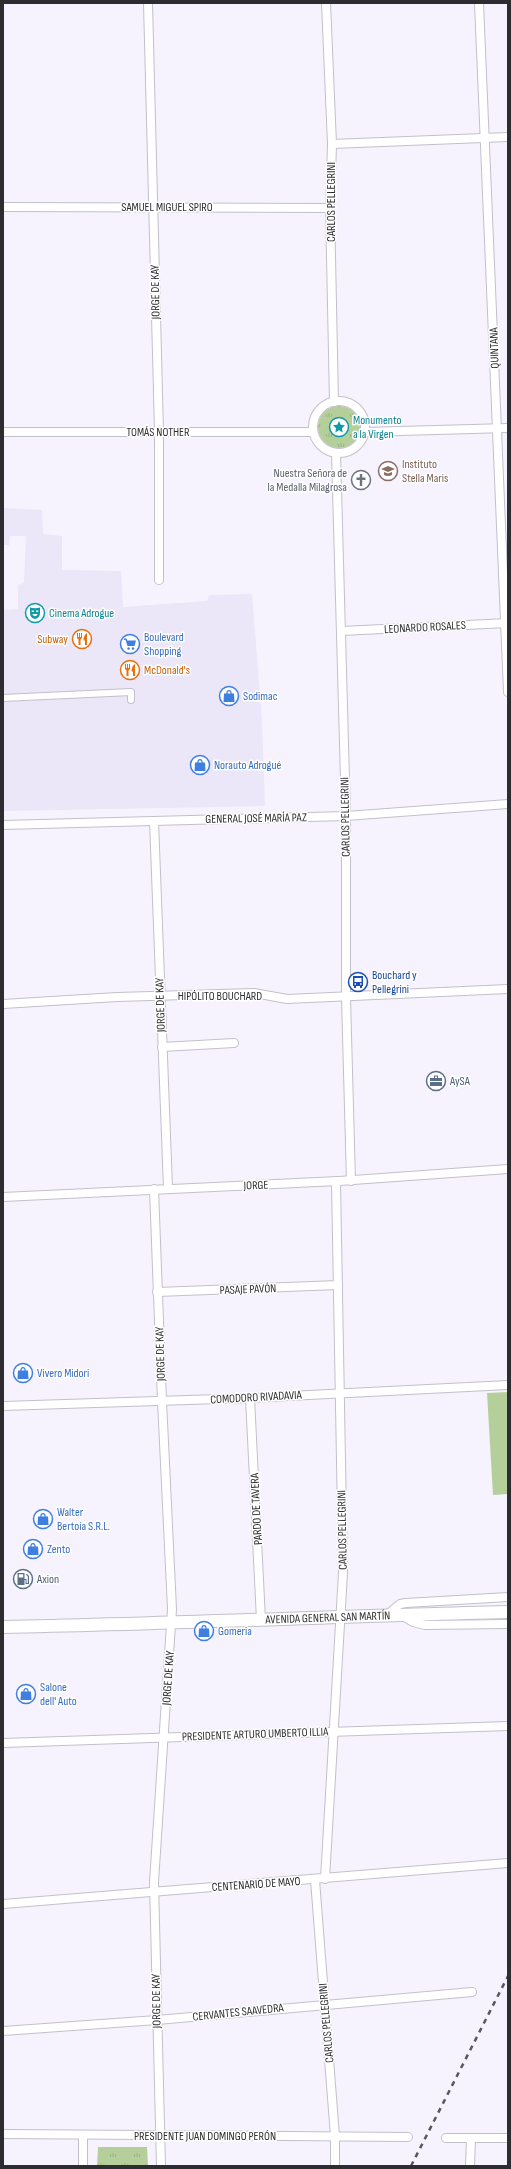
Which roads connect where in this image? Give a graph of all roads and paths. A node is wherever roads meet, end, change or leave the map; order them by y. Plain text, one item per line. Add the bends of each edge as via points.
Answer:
1 (148, 3) edge
2 (326, 3) edge
3 (479, 3) edge
4 (508, 138) edge
5 (486, 139) junction
6 (332, 144) junction
7 (3, 207) edge
8 (153, 208) junction
9 (330, 208) junction
10 (334, 402) junction
11 (508, 428) edge
12 (497, 429) junction
13 (3, 432) edge
14 (159, 432) junction
15 (313, 432) junction
16 (364, 432) junction
17 (336, 453) junction
18 (159, 580) dead end
19 (507, 623) edge
20 (342, 631) junction
21 (508, 692) edge
22 (3, 698) edge
23 (131, 700) dead end
24 (508, 804) edge
25 (346, 816) junction
26 (154, 821) junction
27 (3, 825) edge
28 (508, 989) edge
29 (160, 997) junction
30 (346, 998) junction
31 (3, 1004) edge
32 (234, 1043) dead end
33 (162, 1047) junction
34 (508, 1169) edge
35 (351, 1181) junction
36 (336, 1182) junction
37 (168, 1188) junction
38 (154, 1189) junction
39 (3, 1197) edge
40 (338, 1286) junction
41 (157, 1292) junction
42 (508, 1385) edge
43 (339, 1393) junction
44 (250, 1398) junction
45 (162, 1401) junction
46 (3, 1406) edge
47 (508, 1597) edge
48 (508, 1612) edge
49 (400, 1614) junction
50 (387, 1615) junction
51 (342, 1617) junction
52 (261, 1620) junction
53 (172, 1624) junction
54 (508, 1624) edge
55 (3, 1627) edge
56 (508, 1726) edge
57 (335, 1731) junction
58 (164, 1736) junction
59 (3, 1742) edge
60 (508, 1863) edge
61 (325, 1879) junction
62 (315, 1880) junction
63 (154, 1892) junction
64 (3, 1904) edge
65 (472, 1992) dead end
66 (323, 2004) junction
67 (157, 2020) junction
68 (3, 2031) edge
69 (3, 2134) edge
70 (83, 2134) junction
71 (160, 2136) junction
72 (335, 2136) junction
73 (408, 2137) dead end
74 (446, 2138) dead end
75 (471, 2138) junction
76 (508, 2138) edge
77 (83, 2166) edge
78 (161, 2166) edge
79 (335, 2166) edge
80 (470, 2166) edge

1 - 8 street, JORGE DE KAY
2 - 6 street, CARLOS PELLEGRINI
3 - 5 street, QUINTANA
4 - 5 street
5 - 6 street
5 - 12 street, QUINTANA
6 - 9 street, CARLOS PELLEGRINI
7 - 8 street, SAMUEL MIGUEL SPIRO
8 - 9 street, SAMUEL MIGUEL SPIRO
8 - 14 street, JORGE DE KAY
9 - 10 street, CARLOS PELLEGRINI
10 - 15 street via 320,410 313,424
10 - 16 street via 354,407 362,418
11 - 12 street
12 - 16 street
12 - 19 street, QUINTANA
13 - 14 street, TOMÁS NOTHER
14 - 15 street, TOMÁS NOTHER
14 - 18 street, JORGE DE KAY
15 - 17 street via 321,446
16 - 17 street via 362,439 351,450
17 - 20 street, CARLOS PELLEGRINI
19 - 20 street, LEONARDO ROSALES
19 - 21 street, QUINTANA
20 - 25 street, CARLOS PELLEGRINI
22 - 23 street via 131,692
24 - 25 street, GENERAL JOSÉ MARÍA PAZ
25 - 26 street, GENERAL JOSÉ MARÍA PAZ
25 - 30 street, CARLOS PELLEGRINI
26 - 27 street, GENERAL JOSÉ MARÍA PAZ
26 - 29 street, JORGE DE KAY
28 - 30 street, HIPÓLITO BOUCHARD
29 - 30 street, HIPÓLITO BOUCHARD via 254,993 287,999
29 - 31 street, HIPÓLITO BOUCHARD
29 - 33 street, JORGE DE KAY
30 - 35 street, CARLOS PELLEGRINI
32 - 33 street
33 - 37 street, JORGE DE KAY
34 - 35 street, JORGE
35 - 36 street, JORGE
36 - 37 street, JORGE
36 - 40 street, CARLOS PELLEGRINI
37 - 38 street, JORGE
38 - 39 street, JORGE
38 - 41 street, JORGE DE KAY
40 - 41 street, PASAJE PAVÓN
40 - 43 street, CARLOS PELLEGRINI
41 - 45 street, JORGE DE KAY
42 - 43 street, COMODORO RIVADAVIA
43 - 44 street, COMODORO RIVADAVIA
43 - 51 street, CARLOS PELLEGRINI
44 - 45 street, COMODORO RIVADAVIA
44 - 52 street, PARDO DE TAVERA
45 - 46 street, COMODORO RIVADAVIA
45 - 53 street, JORGE DE KAY
47 - 50 street via 406,1603 400,1604
48 - 49 main road, AVENIDA GENERAL SAN MARTÍN
49 - 50 main road, AVENIDA GENERAL SAN MARTÍN
49 - 54 street via 413,1622 425,1625
50 - 51 main road, AVENIDA GENERAL SAN MARTÍN
51 - 52 main road, AVENIDA GENERAL SAN MARTÍN
51 - 57 street, CARLOS PELLEGRINI
52 - 53 main road, AVENIDA GENERAL SAN MARTÍN
53 - 55 main road, AVENIDA GENERAL SAN MARTÍN
53 - 58 street, JORGE DE KAY
56 - 57 street, PRESIDENTE ARTURO UMBERTO ILLIA
57 - 58 street, PRESIDENTE ARTURO UMBERTO ILLIA
57 - 61 street, CARLOS PELLEGRINI
58 - 59 street, PRESIDENTE ARTURO UMBERTO ILLIA
58 - 63 street, JORGE DE KAY
60 - 61 street, CENTENARIO DE MAYO
61 - 62 street, CENTENARIO DE MAYO
62 - 63 street, CENTENARIO DE MAYO
62 - 66 street, CARLOS PELLEGRINI
63 - 64 street, CENTENARIO DE MAYO
63 - 67 street, JORGE DE KAY
65 - 66 street, CERVANTES SAAVEDRA
66 - 67 street, CERVANTES SAAVEDRA
66 - 72 street, CARLOS PELLEGRINI
67 - 68 street, CERVANTES SAAVEDRA
67 - 71 street, JORGE DE KAY
69 - 70 street, PRESIDENTE JUAN DOMINGO PERÓN
70 - 71 street, PRESIDENTE JUAN DOMINGO PERÓN
70 - 77 street
71 - 72 street, PRESIDENTE JUAN DOMINGO PERÓN
71 - 78 street, JORGE DE KAY
72 - 73 street, PRESIDENTE JUAN DOMINGO PERÓN
72 - 79 street, CARLOS PELLEGRINI
74 - 75 street
75 - 76 street
75 - 80 street

